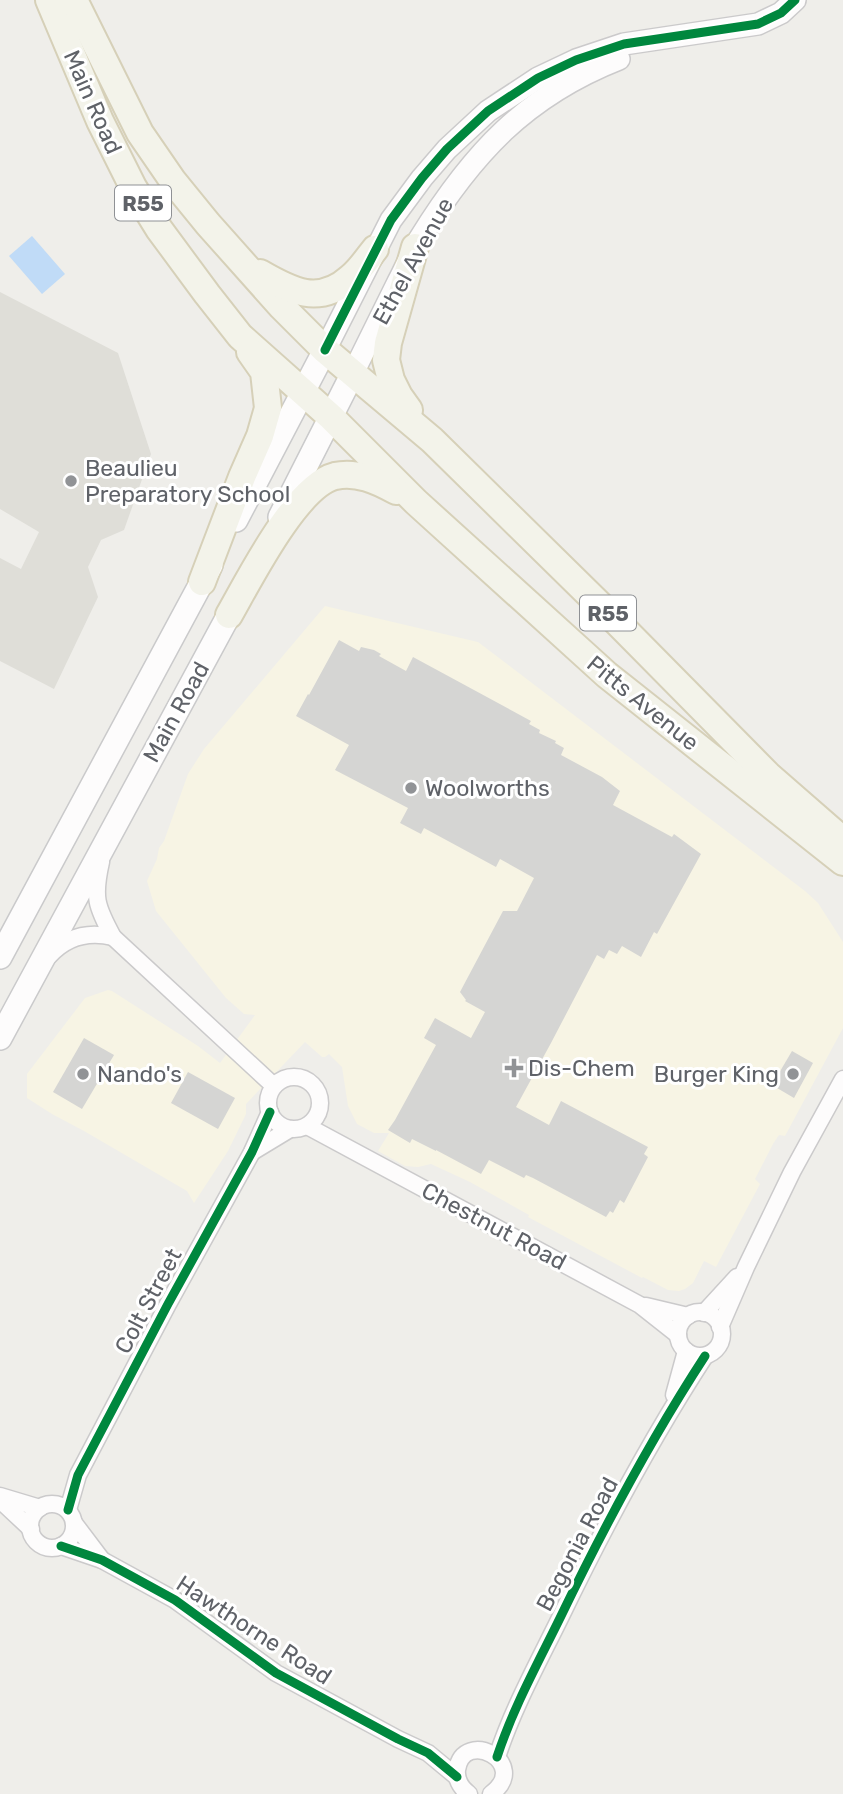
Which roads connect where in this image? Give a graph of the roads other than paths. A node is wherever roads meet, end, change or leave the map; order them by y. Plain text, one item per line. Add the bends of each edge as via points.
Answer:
1 (49, 0) edge
2 (74, 0) edge
3 (797, 1) edge
4 (698, 34) junction
5 (415, 247) junction
6 (375, 249) junction
7 (241, 261) junction
8 (240, 336) junction
9 (325, 350) junction
10 (353, 373) junction
11 (303, 393) junction
12 (331, 417) junction
13 (432, 440) junction
14 (416, 502) junction
15 (202, 582) junction
16 (229, 615) junction
17 (843, 840) edge
18 (106, 842) junction
19 (843, 862) edge
20 (113, 937) junction
21 (0, 957) edge
22 (36, 971) junction
23 (0, 1038) edge
24 (843, 1079) edge
25 (274, 1086) junction
26 (270, 1112) junction
27 (319, 1113) junction
28 (307, 1126) junction
29 (290, 1129) junction
30 (348, 1148) junction
31 (252, 1152) junction
32 (746, 1267) junction
33 (640, 1305) junction
34 (696, 1314) junction
35 (720, 1327) junction
36 (678, 1335) junction
37 (686, 1351) junction
38 (705, 1356) junction
39 (670, 1410) junction
40 (78, 1475) junction
41 (0, 1498) edge
42 (46, 1506) junction
43 (71, 1517) junction
44 (31, 1529) junction
45 (61, 1546) junction
46 (102, 1560) junction
47 (428, 1753) junction
48 (490, 1753) junction
49 (464, 1757) junction
50 (457, 1777) junction
51 (501, 1790) edge
52 (469, 1794) edge

1 - 8 main road, Main Road / R55 via 133,187
2 - 7 main road, Main Road / R55 via 139,134
3 - 4 street, Ethel Avenue via 758,24
4 - 5 street, Ethel Avenue via 611,62 529,108 466,172
4 - 6 street, Ethel Avenue via 624,44 576,60 512,94 447,149 391,220
5 - 10 street, Ethel Avenue
5 - 13 main road via 386,360 399,396
6 - 7 main road via 348,281 314,295 288,289
6 - 9 street, Ethel Avenue
7 - 9 main road, Main Road / R55
8 - 11 main road, Main Road / R55
8 - 15 main road via 264,372 268,408
9 - 10 main road, Main Road / R55
9 - 11 main road
10 - 12 main road
10 - 13 main road, Pitts Avenue / R55
11 - 12 main road, Main Road / R55
11 - 15 main road, Main Road
12 - 14 main road, Pitts Avenue / R55
12 - 16 main road, Main Road
13 - 17 main road, Pitts Avenue / R55 via 768,775
14 - 16 main road via 362,476 335,476 319,483 266,548
14 - 19 main road, Pitts Avenue / R55 via 607,676
15 - 21 main road, Main Road
16 - 18 main road, Main Road
18 - 20 street via 96,899
18 - 22 main road, Main Road
20 - 22 street via 101,934 69,939
20 - 25 street
22 - 23 main road, Main Road
24 - 32 street
25 - 26 street via 269,1095
25 - 27 street via 295,1076 311,1082 320,1096
26 - 29 street
26 - 31 street, Colt Street
27 - 28 street
27 - 30 street, Chestnut Road
28 - 29 street
28 - 30 street, Chestnut Road
29 - 31 street, Colt Street
30 - 33 street, Chestnut Road
31 - 40 street, Colt Street
32 - 34 street
32 - 35 street
33 - 34 street, Chestnut Road
33 - 36 street, Chestnut Road
34 - 35 street via 711,1316
34 - 36 street via 682,1321
35 - 38 street via 721,1341
36 - 37 street
37 - 38 street
37 - 39 street, Begonia Road
38 - 39 street, Begonia Road
39 - 48 street, Begonia Road
40 - 42 street, Colt Street
40 - 43 street, Colt Street
41 - 42 street
41 - 44 street
42 - 43 street via 62,1506
42 - 44 street via 32,1516
43 - 45 street via 71,1537
43 - 46 street, Hawthorne Road
44 - 45 street via 42,1545
45 - 46 street, Hawthorne Road
46 - 47 street, Hawthorne Road via 175,1600 276,1672
47 - 49 street, Hawthorne Road
47 - 50 street, Hawthorne Road
48 - 49 street via 476,1750
48 - 51 street via 503,1769
49 - 50 street
50 - 52 street, Hawthorne Road

